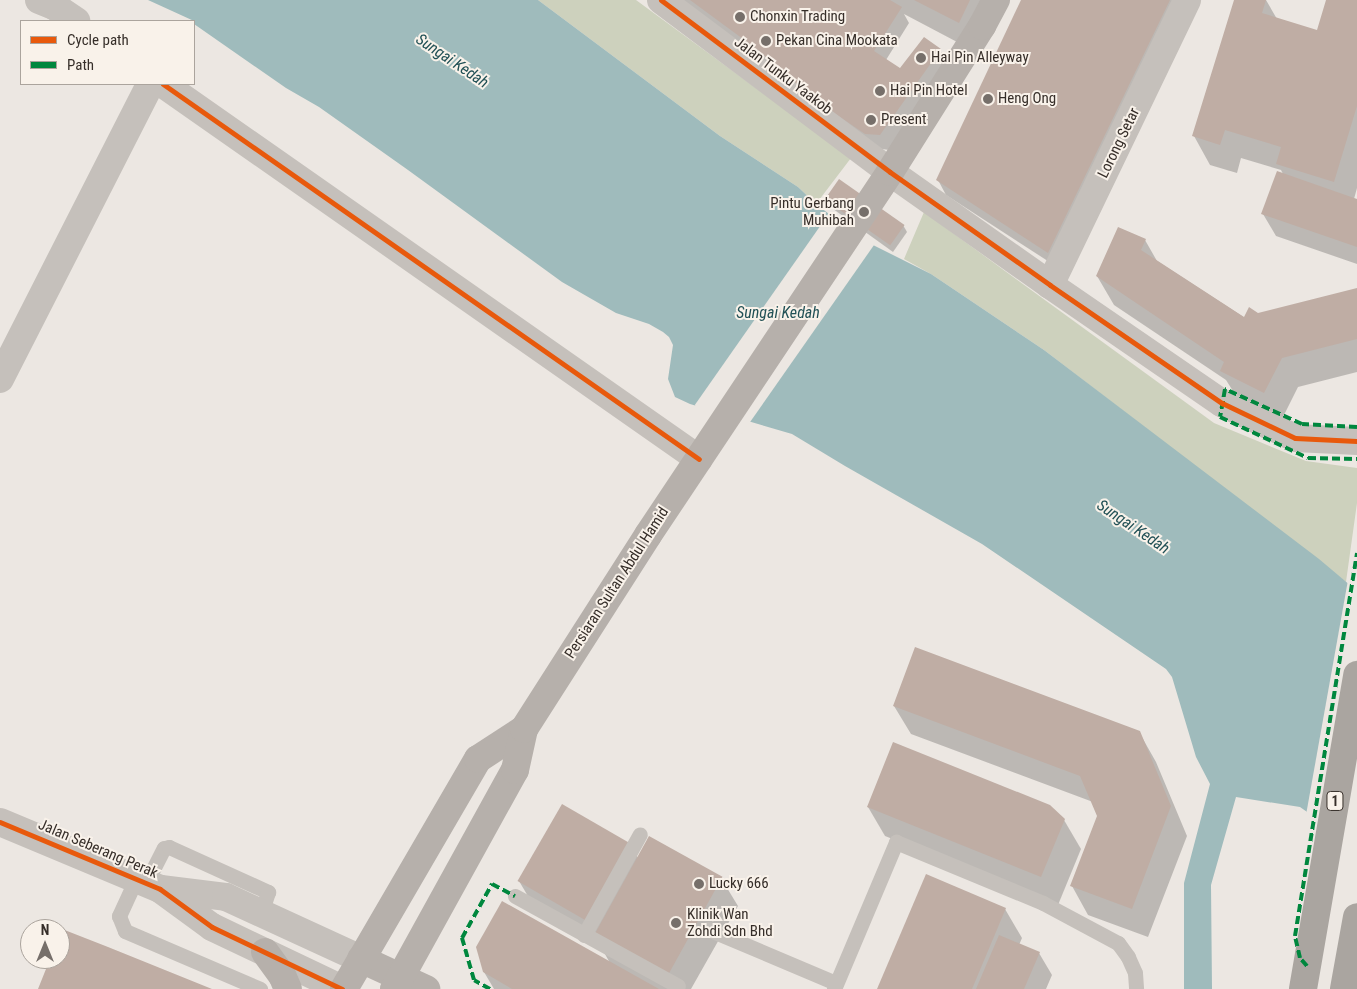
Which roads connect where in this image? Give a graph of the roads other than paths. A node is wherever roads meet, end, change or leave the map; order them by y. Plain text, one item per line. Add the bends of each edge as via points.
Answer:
1 (39, 0) edge
2 (661, 0) edge
3 (996, 0) edge
4 (1187, 0) edge
5 (75, 20) edge
6 (149, 85) edge
7 (164, 85) edge
8 (883, 183) junction
9 (1050, 285) junction
10 (0, 379) edge
11 (1357, 441) edge
12 (705, 449) junction
13 (1357, 675) edge
14 (524, 729) junction
15 (0, 822) edge
16 (640, 834) dead end
17 (147, 883) junction
18 (515, 896) dead end
19 (261, 914) junction
20 (1356, 926) edge
21 (708, 929) dead end
22 (584, 935) junction
23 (265, 952) junction
24 (361, 959) junction
25 (397, 983) edge
26 (678, 986) dead end
27 (835, 986) edge
28 (260, 989) edge
29 (288, 989) edge
30 (343, 989) edge
31 (426, 989) edge
32 (1136, 989) edge
33 (1303, 989) edge
34 (1344, 989) edge

1 - 5 street
2 - 8 street, Jalan Tunku Yaakob
3 - 8 main road, Persiaran Sultan Abdul Hamid
4 - 9 street, Lorong Setar
6 - 10 street
7 - 12 street
8 - 9 street, Jalan Tunku Yaakob
8 - 12 main road, Persiaran Sultan Abdul Hamid
9 - 11 street, Jalan Tunku Yaakob via 1222,403 1295,438
12 - 14 main road, Persiaran Sultan Abdul Hamid
13 - 33 main road, 1
14 - 24 main road, Persiaran Sultan Abdul Hamid via 478,759
14 - 25 main road, Persiaran Sultan Abdul Hamid via 515,770
15 - 17 street, Jalan Seberang Perak
16 - 22 lane
17 - 19 street, Jalan Seberang Perak via 226,897
17 - 19 lane via 164,848 170,847 268,892
17 - 23 street, Jalan Seberang Perak via 212,927
17 - 28 lane via 118,916 125,930
18 - 22 lane
19 - 24 street, Jalan Seberang Perak
20 - 34 main road
21 - 27 lane
22 - 26 lane
23 - 29 main road
23 - 30 street, Jalan Seberang Perak
24 - 25 main road
24 - 30 main road, Persiaran Sultan Abdul Hamid
25 - 31 main road
27 - 32 lane via 896,842 1043,903 1118,943 1135,973

